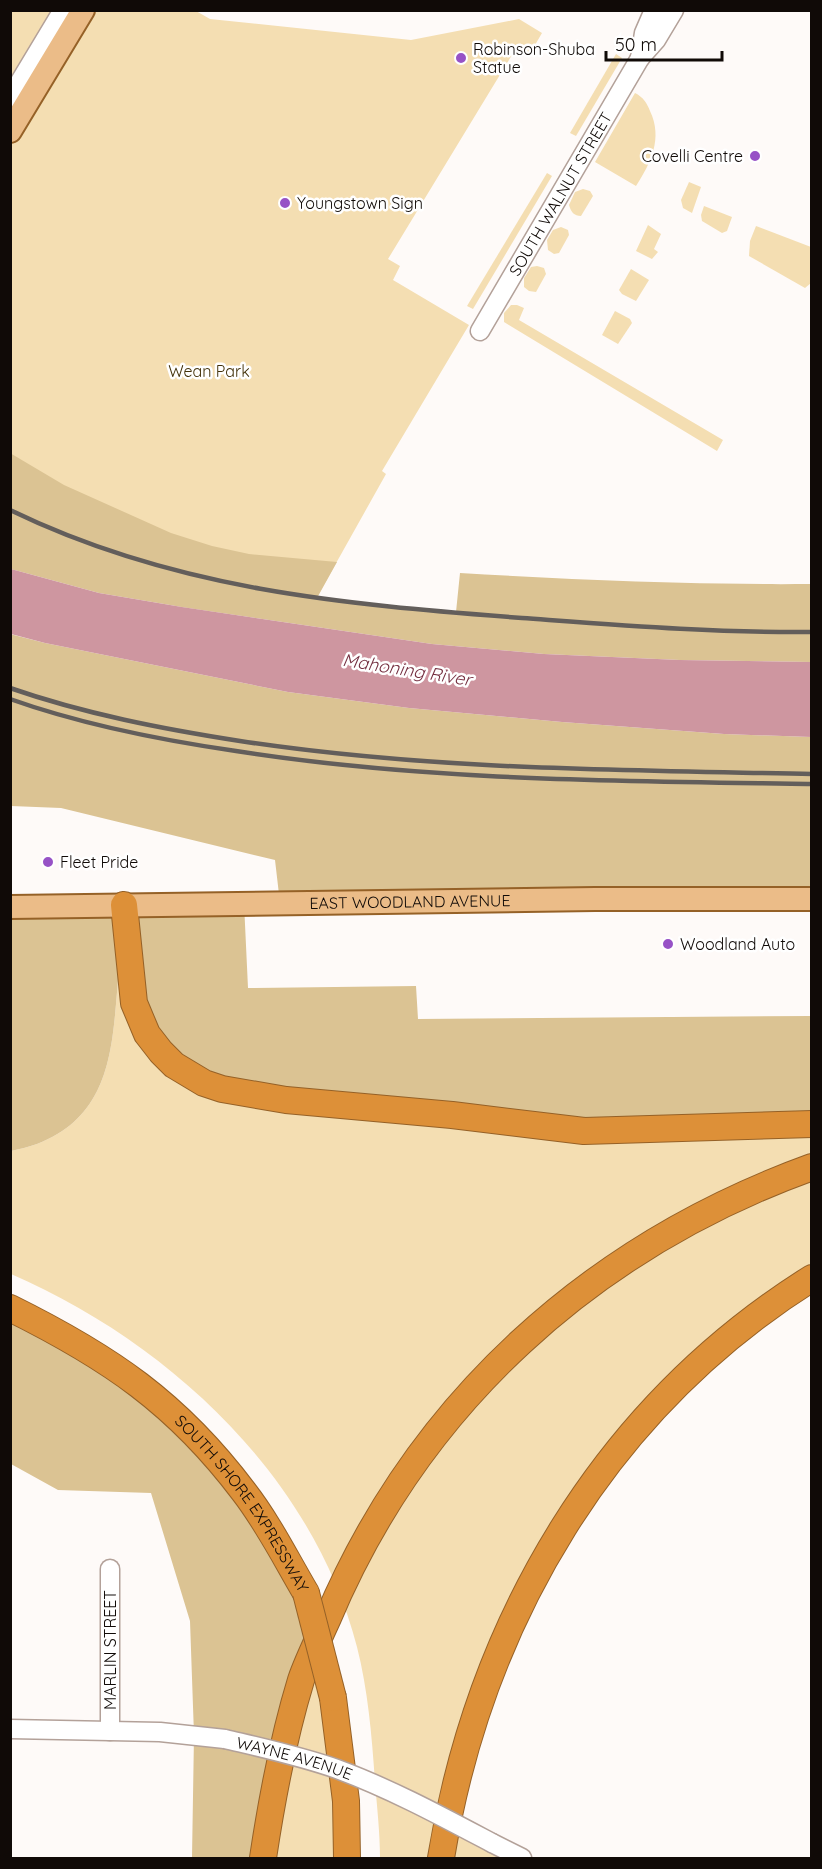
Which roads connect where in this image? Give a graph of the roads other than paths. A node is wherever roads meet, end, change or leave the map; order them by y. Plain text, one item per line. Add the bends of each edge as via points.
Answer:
1 (63, 10) edge
2 (83, 10) edge
3 (654, 10) edge
4 (674, 10) edge
5 (640, 58) junction
6 (10, 98) edge
7 (10, 131) edge
8 (480, 331) dead end
9 (812, 899) edge
10 (124, 905) junction
11 (10, 907) edge
12 (812, 1124) edge
13 (812, 1167) edge
14 (812, 1278) edge
15 (10, 1308) edge
16 (110, 1569) dead end
17 (10, 1729) edge
18 (110, 1731) junction
19 (263, 1858) edge
20 (347, 1858) edge
21 (441, 1858) edge
22 (522, 1858) edge

1 - 6 street
2 - 7 main road
3 - 5 street, SOUTH WALNUT STREET via 644,33
4 - 5 street, SOUTH WALNUT STREET
5 - 8 street, SOUTH WALNUT STREET
9 - 10 main road, EAST WOODLAND AVENUE
10 - 11 main road, EAST WOODLAND AVENUE
10 - 12 highway via 134,1003 147,1034 174,1065 222,1089 286,1100 584,1131
13 - 19 highway via 724,1204 618,1264 501,1360 439,1430 377,1518 345,1577 302,1677 278,1769
14 - 21 highway via 750,1320 665,1395 618,1449 559,1533 494,1663 454,1794
15 - 20 highway, SOUTH SHORE EXPRESSWAY, bridge via 90,1350 165,1405 206,1444 246,1493 306,1593 333,1698 346,1801
16 - 18 street, MARLIN STREET
17 - 18 street, WAYNE AVENUE
18 - 22 street, WAYNE AVENUE, bridge via 225,1739 282,1752 337,1769 416,1803

